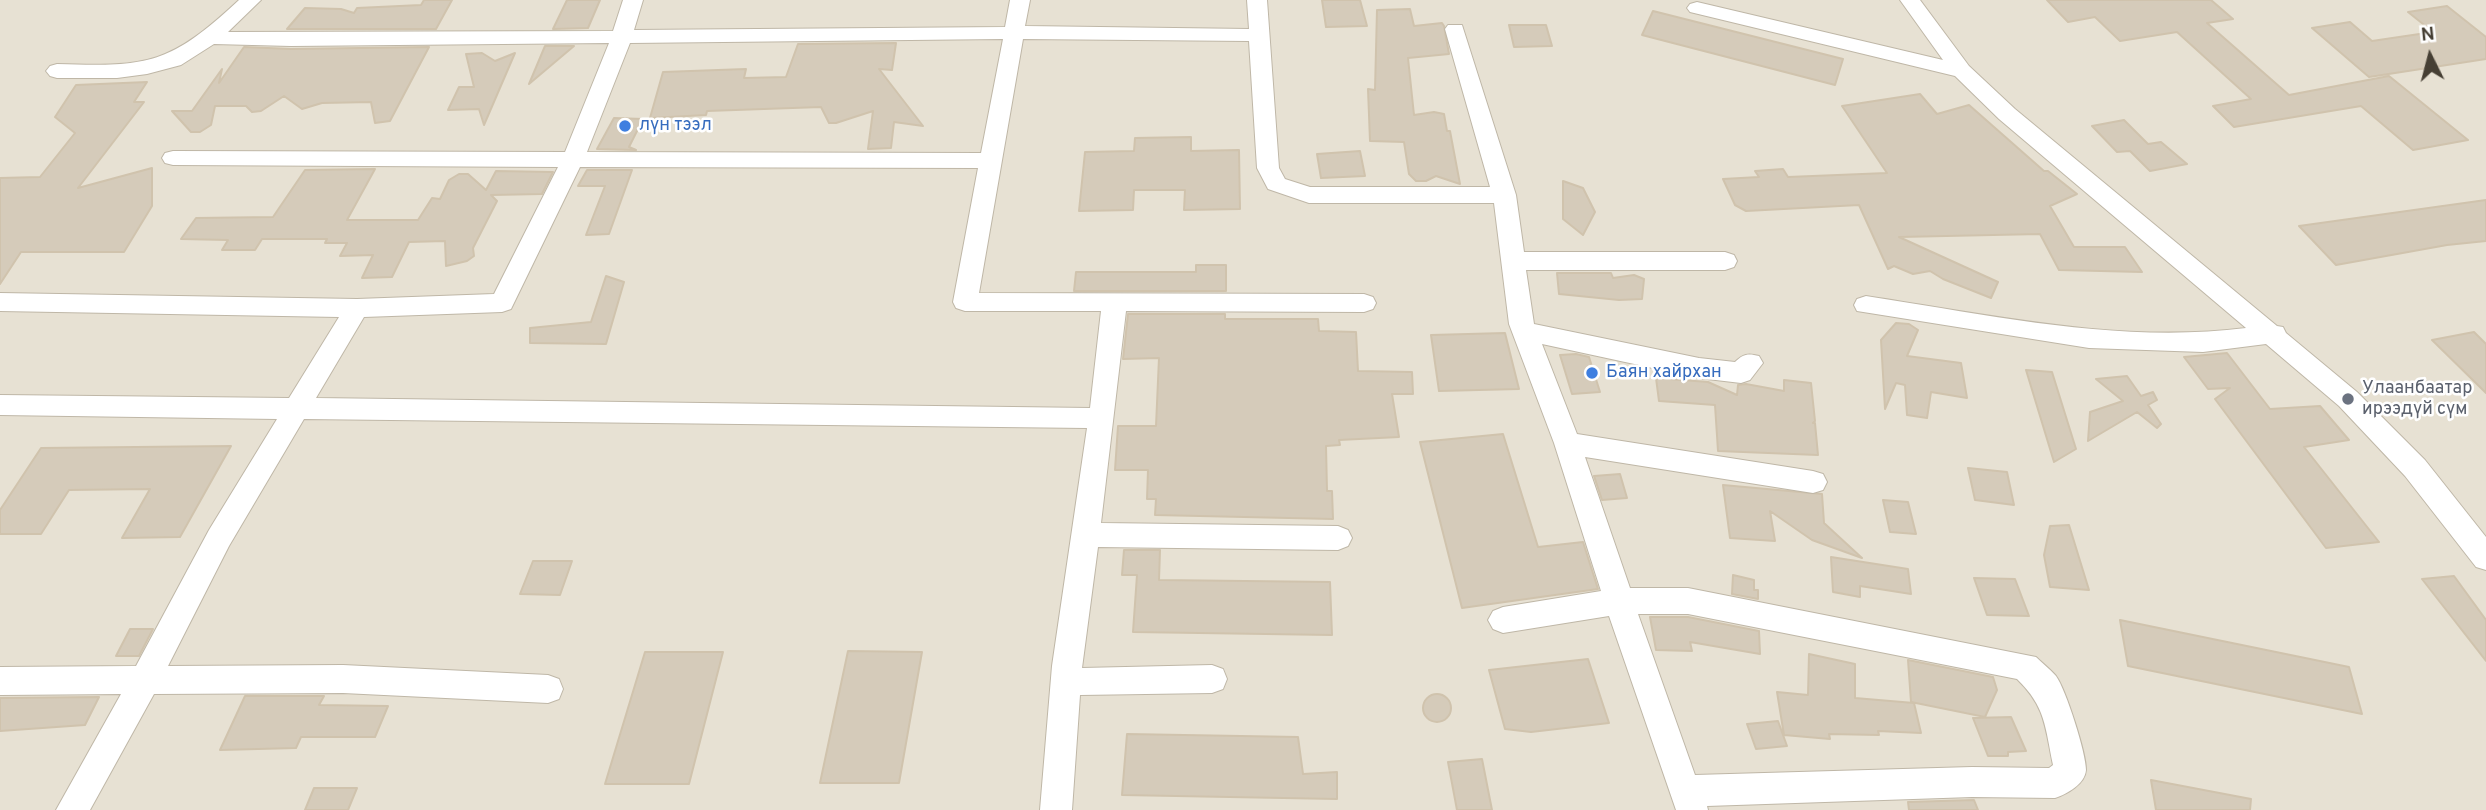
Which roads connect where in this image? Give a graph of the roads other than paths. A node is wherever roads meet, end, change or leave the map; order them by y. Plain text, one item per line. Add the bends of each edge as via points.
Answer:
1 (251, 0) edge
2 (633, 0) edge
3 (1020, 0) edge
4 (1257, 0) edge
5 (1910, 0) edge
6 (1697, 8) dead end
7 (1455, 29) dead end
8 (1014, 33) junction
9 (1260, 35) junction
10 (623, 37) junction
11 (209, 38) junction
12 (57, 71) dead end
13 (1962, 71) junction
14 (173, 158) dead end
15 (573, 161) junction
16 (992, 162) junction
17 (1504, 195) junction
18 (1513, 261) junction
19 (1725, 261) dead end
20 (0, 302) edge
21 (1114, 303) junction
22 (1364, 303) dead end
23 (1866, 305) dead end
24 (357, 308) junction
25 (1525, 331) junction
26 (2274, 334) junction
27 (1750, 363) dead end
28 (0, 405) edge
29 (299, 408) junction
30 (1102, 418) junction
31 (1567, 443) junction
32 (1813, 482) dead end
33 (1086, 535) junction
34 (1338, 538) dead end
35 (2486, 558) edge
36 (1621, 601) junction
37 (1503, 620) dead end
38 (1212, 680) dead end
39 (0, 681) edge
40 (144, 681) junction
41 (1066, 682) junction
42 (548, 689) dead end
43 (1688, 800) edge
44 (72, 810) edge
45 (1056, 810) edge

1 - 11 street
2 - 10 street
3 - 8 street
4 - 9 street
5 - 13 street
6 - 13 street
7 - 17 street
8 - 9 street
8 - 10 street
8 - 16 street
9 - 17 street via 1268,168 1276,184 1309,195
10 - 11 street
10 - 15 street
11 - 12 street via 174,60 115,72
13 - 26 street via 2007,114
14 - 15 street
15 - 16 street
15 - 24 street via 502,303
16 - 21 street via 965,302
17 - 18 street
18 - 19 street
18 - 25 street
20 - 24 street
21 - 22 street
21 - 30 street
23 - 26 street via 2089,339 2203,343
24 - 29 street
25 - 27 street via 1699,369 1741,373
25 - 31 street
26 - 35 street via 2348,399 2415,468
28 - 29 street
29 - 30 street
29 - 40 street via 219,538
30 - 33 street
31 - 32 street
31 - 36 street
33 - 34 street
33 - 41 street
36 - 37 street
36 - 43 street
36 - 43 street via 1688,601 2025,667 2046,687 2070,771 2055,783 1719,792
38 - 41 street
39 - 40 street
40 - 42 street via 343,679
40 - 44 street
41 - 45 street

